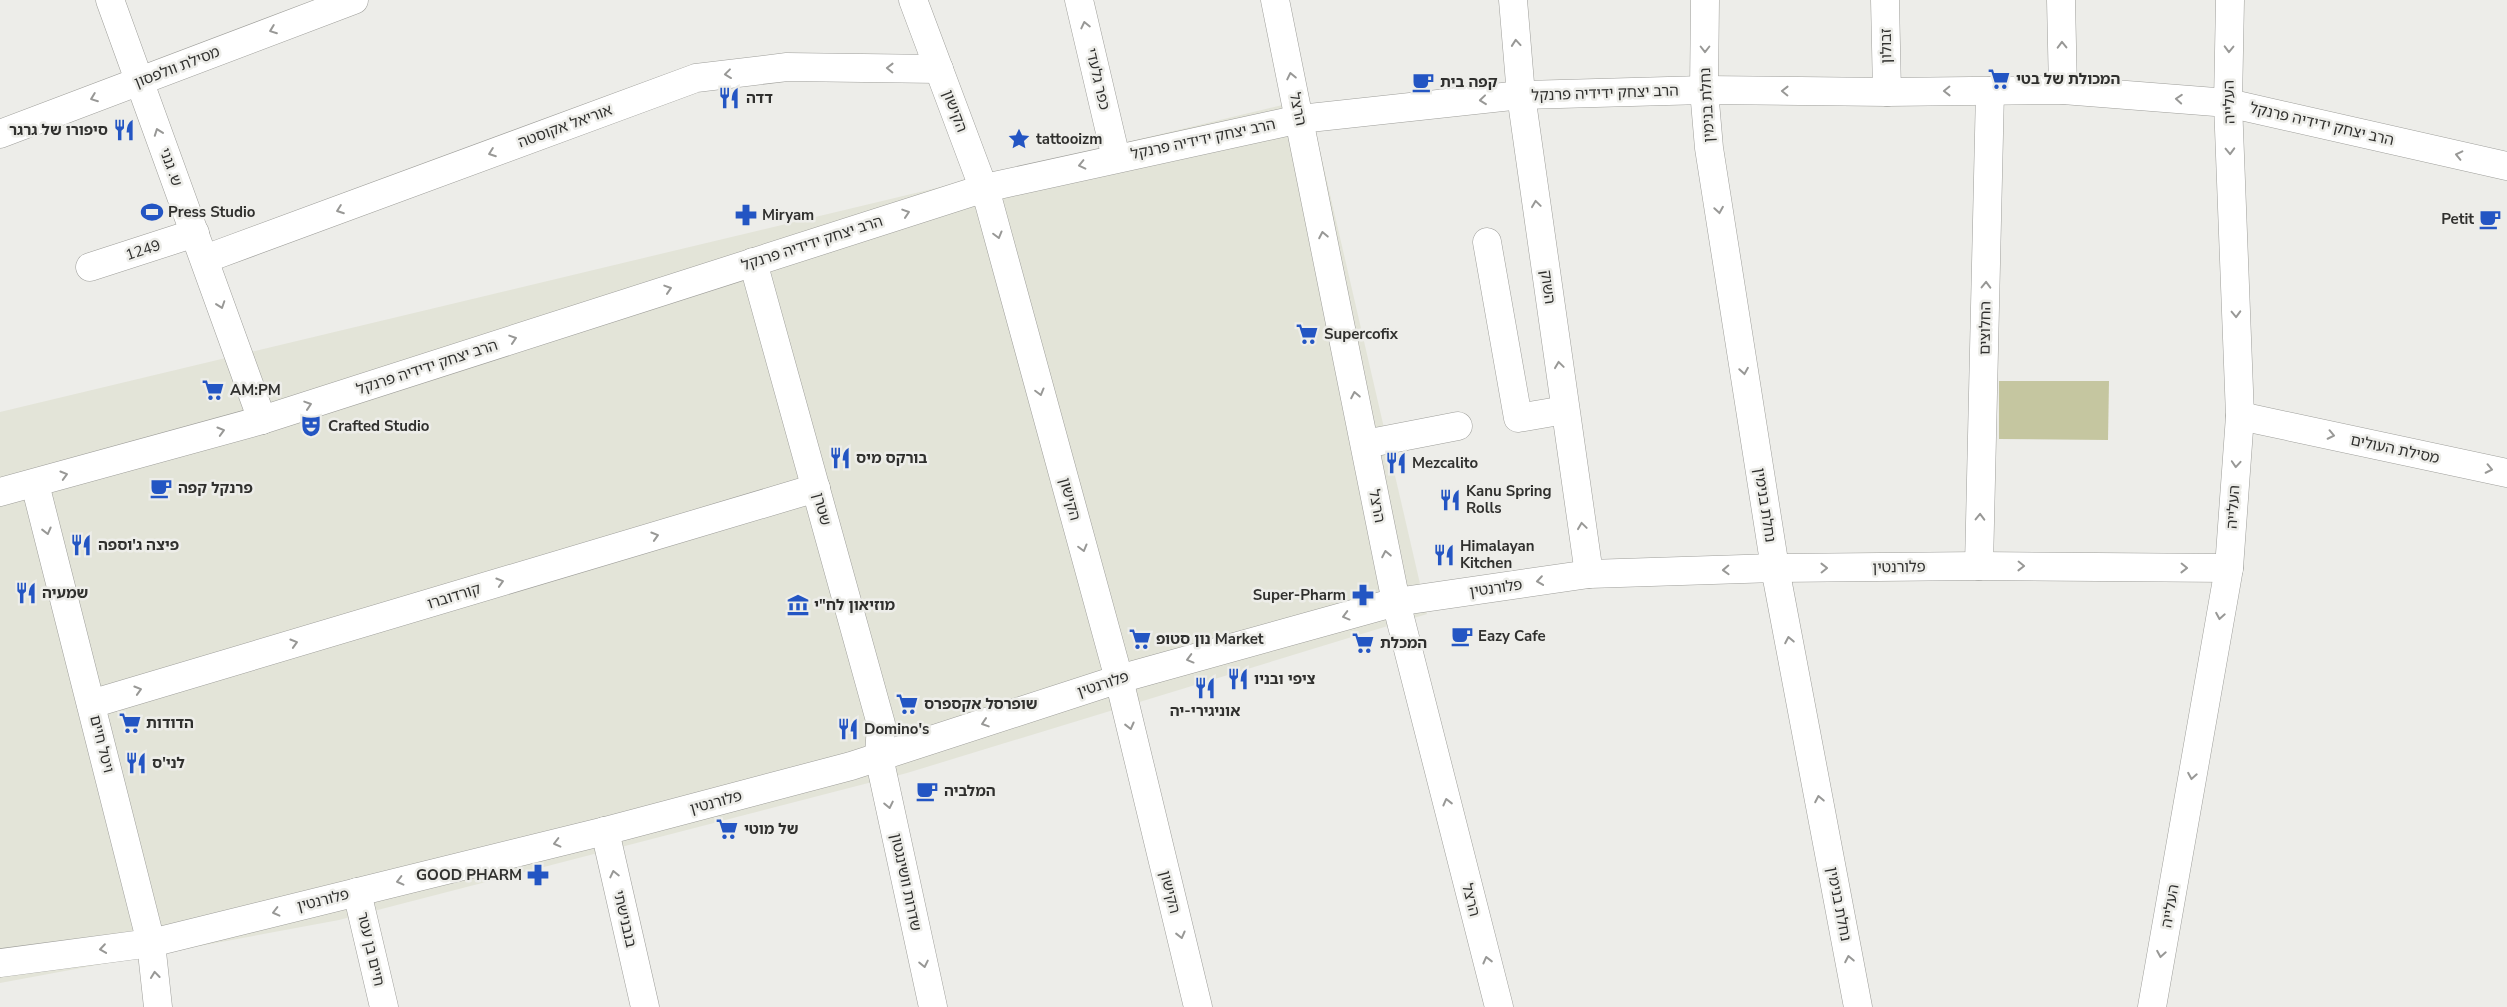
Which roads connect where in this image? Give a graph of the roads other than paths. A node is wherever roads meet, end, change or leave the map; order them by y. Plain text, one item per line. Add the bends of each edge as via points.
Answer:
1 (110, 0) edge
2 (354, 0) edge
3 (913, 0) edge
4 (1079, 0) edge
5 (1275, 0) edge
6 (1512, 0) edge
7 (1705, 0) edge
8 (1885, 0) edge
9 (2061, 0) edge
10 (2230, 0) edge
11 (316, 7) edge
12 (939, 69) junction
13 (140, 81) junction
14 (1704, 90) junction
15 (2063, 90) junction
16 (1990, 91) junction
17 (1887, 92) junction
18 (1521, 96) junction
19 (2228, 103) junction
20 (1300, 119) junction
21 (0, 134) edge
22 (1116, 158) junction
23 (2507, 166) edge
24 (985, 188) junction
25 (195, 233) junction
26 (1488, 242) dead end
27 (205, 260) junction
28 (753, 262) junction
29 (90, 267) dead end
30 (1565, 410) junction
31 (2240, 416) junction
32 (262, 420) junction
33 (1458, 426) dead end
34 (1365, 444) junction
35 (2507, 473) edge
36 (35, 484) junction
37 (816, 488) junction
38 (0, 492) edge
39 (1980, 566) junction
40 (1775, 568) junction
41 (2229, 568) junction
42 (1589, 574) junction
43 (1396, 602) junction
44 (1119, 678) junction
45 (91, 704) junction
46 (879, 757) junction
47 (605, 831) junction
48 (357, 892) junction
49 (152, 943) junction
50 (0, 964) edge
51 (158, 1007) edge
52 (384, 1007) edge
53 (644, 1007) edge
54 (933, 1007) edge
55 (1198, 1007) edge
56 (1499, 1007) edge
57 (1858, 1007) edge
58 (2152, 1007) edge

1 - 13 street, ש. גנני
2 - 11 street, מסילת וולפסון
3 - 12 street, הקישון
22 -> 4 street, כפר גלעדי
20 -> 5 street, הרצל
18 -> 6 street, השוק
7 -> 14 street, נחלת בנימין
8 - 17 street, זבולון
15 -> 9 street
10 -> 19 street, העלייה
11 -> 13 street, מסילת וולפסון
12 - 24 street, הקישון
12 -> 27 street, אוריאל אקוסטה via 788,67 696,78
13 -> 21 street, מסילת וולפסון
25 -> 13 street, ש. גנני
17 -> 14 street, הרב יצחק ידידיה פרנקל
14 - 18 street, הרב יצחק ידידיה פרנקל
14 -> 40 street, נחלת בנימין via 1709,148
15 - 16 street, הרב יצחק ידידיה פרנקל
19 -> 15 street, הרב יצחק ידידיה פרנקל
16 -> 17 street, הרב יצחק ידידיה פרנקל
39 -> 16 street, החלוצים
18 -> 20 street, הרב יצחק ידידיה פרנקל
30 -> 18 street, השוק
23 -> 19 street, הרב יצחק ידידיה פרנקל
19 -> 31 street, העלייה
20 - 22 street, הרב יצחק ידידיה פרנקל
34 -> 20 street, הרצל
22 -> 24 street, הרב יצחק ידידיה פרנקל
28 -> 24 street, הרב יצחק ידידיה פרנקל
24 -> 44 street, הקישון
25 - 27 street, ש. גנני
25 - 29 street, 1249
26 - 30 street via 1518,418
27 -> 32 street, ש. גנני
32 -> 28 street, הרב יצחק ידידיה פרנקל
28 - 37 street, שטרן
42 -> 30 street, השוק
31 -> 35 street, מסילת העולים
31 -> 41 street, העלייה
36 -> 32 street, הרב יצחק ידידיה פרנקל
33 - 34 street
43 -> 34 street, הרצל
36 - 38 street, הרב יצחק ידידיה פרנקל
36 -> 45 street, ויטל חיים
45 -> 37 street, קורדוברו
37 - 46 street, שטרן via 881,724
40 -> 39 street, פלורנטין
39 -> 41 street, פלורנטין
40 -> 42 street, פלורנטין
57 -> 40 street, נחלת בנימין
41 -> 58 street, העלייה
42 -> 43 street, פלורנטין
43 -> 44 street, פלורנטין
56 -> 43 street, הרצל
44 -> 46 street, פלורנטין
44 -> 55 street, הקישון
45 - 49 street, ויטל חיים
46 - 47 street, פלורנטין
46 -> 54 street, שדרות וושינגטון
47 -> 48 street, פלורנטין
53 -> 47 street, בנבנישתי
48 -> 49 street, פלורנטין
48 - 52 street, חיים בן עטר
49 -> 50 street, פלורנטין
51 -> 49 street, ויטל חיים

